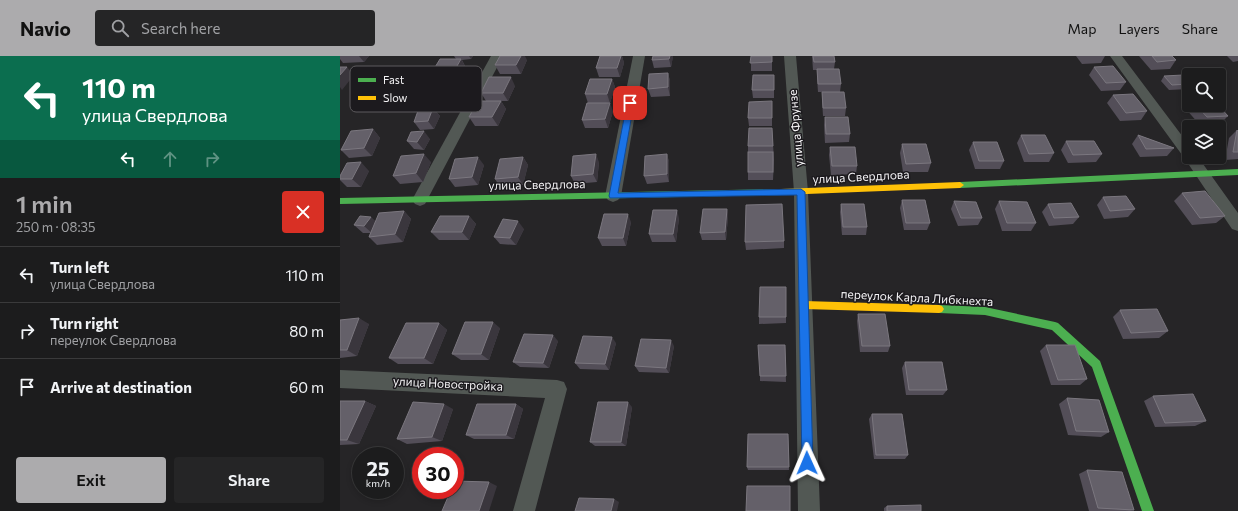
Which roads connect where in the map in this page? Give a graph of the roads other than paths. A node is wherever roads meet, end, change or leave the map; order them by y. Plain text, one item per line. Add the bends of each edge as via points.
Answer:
1 (497, 56) edge
2 (639, 56) edge
3 (790, 56) edge
4 (1116, 56) edge
5 (482, 84) edge
6 (467, 112) edge
7 (1182, 145) edge
8 (1196, 164) edge
9 (1238, 172) edge
10 (1203, 174) junction
11 (801, 192) junction
12 (613, 196) junction
13 (420, 200) junction
14 (340, 201) edge
15 (1238, 225) edge
16 (804, 305) junction
17 (340, 379) edge
18 (524, 511) edge
19 (808, 511) edge
20 (1148, 511) edge

1 - 5 street
2 - 12 street
3 - 11 street, улица Фрунзе
4 - 7 street
6 - 13 street
8 - 10 street
9 - 10 street, улица Свердлова
10 - 11 street, улица Свердлова
10 - 15 street
11 - 12 street, улица Свердлова
11 - 16 street, улица Фрунзе
12 - 13 street, улица Свердлова
13 - 14 street, улица Свердлова
16 - 19 street, улица Фрунзе
16 - 20 street, переулок Карла Либкнехта via 985,311 1055,326 1096,364
17 - 18 street, улица Новостройка via 557,390

